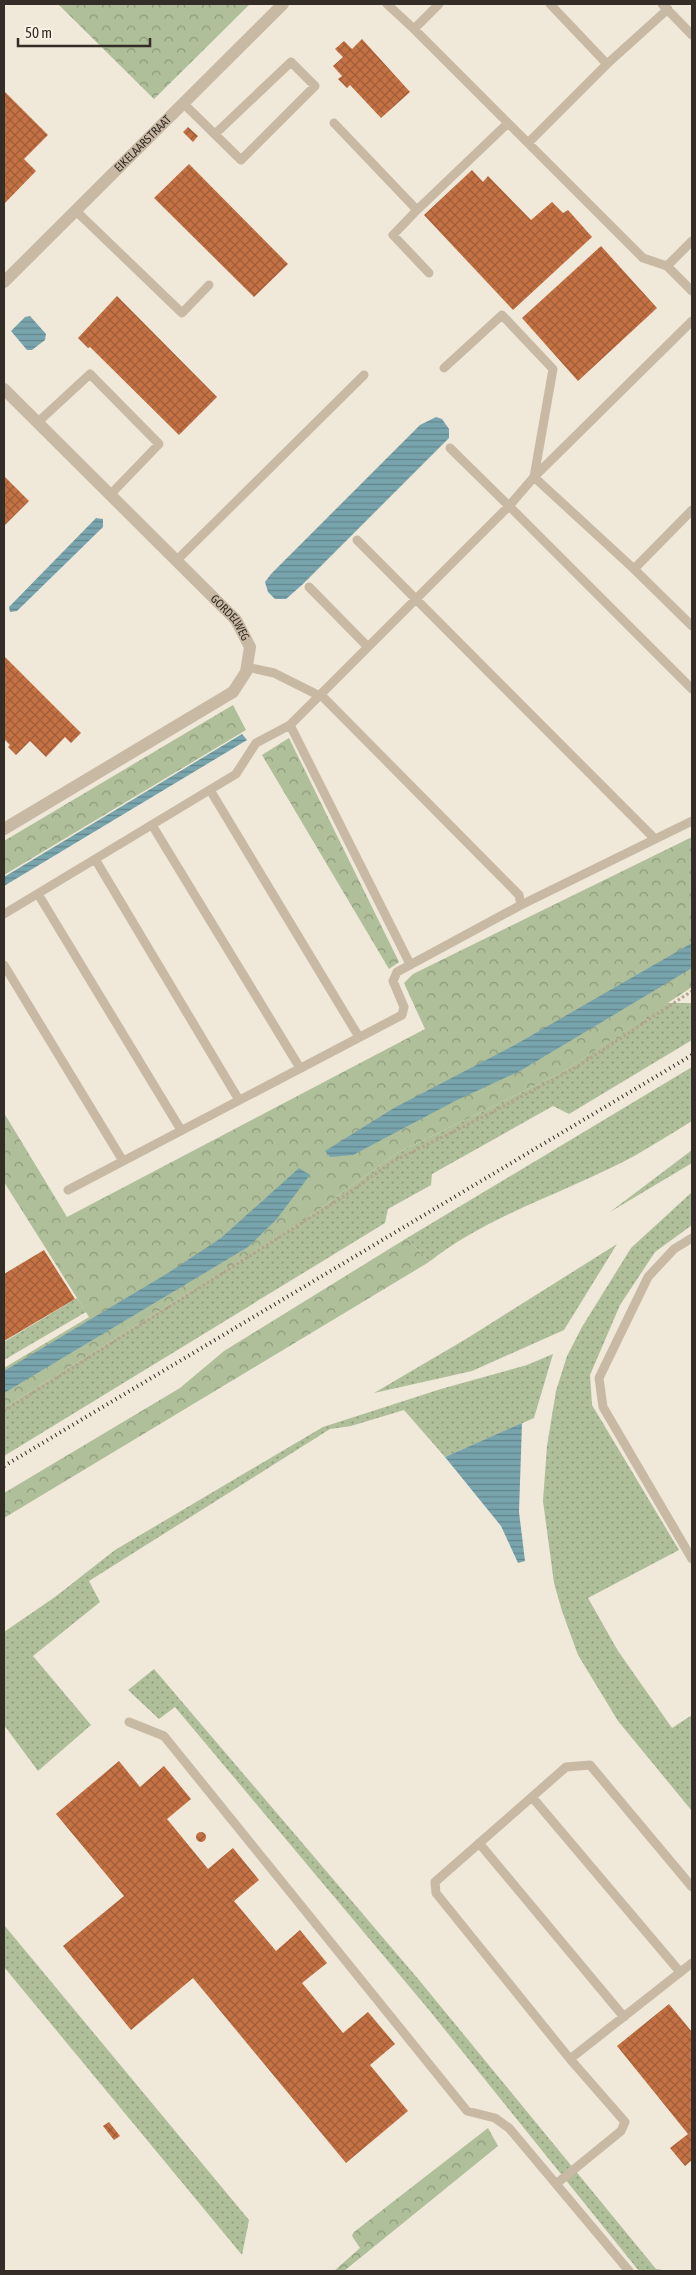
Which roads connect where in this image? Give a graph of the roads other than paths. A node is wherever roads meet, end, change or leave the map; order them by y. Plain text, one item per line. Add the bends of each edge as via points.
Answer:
1 (282, 4) edge
2 (387, 4) edge
3 (439, 4) edge
4 (550, 4) edge
5 (665, 6) edge
6 (414, 29) junction
7 (692, 35) edge
8 (607, 64) junction
9 (184, 104) junction
10 (334, 123) dead end
11 (508, 123) junction
12 (215, 134) junction
13 (528, 143) junction
14 (417, 210) junction
15 (76, 211) junction
16 (692, 241) edge
17 (667, 266) junction
18 (429, 273) dead end
19 (4, 282) edge
20 (209, 285) dead end
21 (692, 291) edge
22 (692, 321) edge
23 (444, 368) dead end
24 (364, 375) dead end
25 (4, 389) edge
26 (37, 423) junction
27 (450, 448) dead end
28 (534, 477) junction
29 (110, 495) junction
30 (509, 506) junction
31 (692, 510) edge
32 (357, 540) dead end
33 (176, 561) junction
34 (634, 569) junction
35 (309, 587) dead end
36 (416, 599) junction
37 (692, 626) edge
38 (368, 647) junction
39 (247, 667) junction
40 (692, 689) edge
41 (319, 696) junction
42 (290, 725) junction
43 (210, 790) junction
44 (692, 820) edge
45 (152, 825) junction
46 (4, 829) edge
47 (655, 839) junction
48 (95, 859) junction
49 (38, 894) junction
50 (521, 905) junction
51 (4, 914) edge
52 (410, 964) junction
53 (4, 965) edge
54 (359, 1037) junction
55 (300, 1068) junction
56 (239, 1100) junction
57 (181, 1130) junction
58 (123, 1161) junction
59 (68, 1190) dead end
60 (692, 1238) edge
61 (692, 1558) edge
62 (129, 1722) dead end
63 (532, 1797) junction
64 (479, 1843) junction
65 (692, 1887) edge
66 (692, 1963) edge
67 (680, 1972) junction
68 (624, 2017) junction
69 (570, 2059) junction
70 (556, 2184) junction
71 (629, 2271) edge

1 - 9 street, EIKELAARSTRAAT
2 - 6 lane
3 - 6 lane
4 - 8 lane
5 - 7 lane
5 - 8 lane
6 - 11 lane
8 - 13 lane
9 - 12 lane
9 - 15 street, EIKELAARSTRAAT
10 - 14 lane
11 - 13 lane
11 - 14 lane
12 - 12 lane via 241,160 315,86 291,62
13 - 17 lane via 643,258
14 - 18 lane via 393,235
15 - 19 street, EIKELAARSTRAAT
15 - 20 lane via 182,313
16 - 17 lane
17 - 21 lane
22 - 28 lane
23 - 28 lane via 502,315 553,369
24 - 33 lane
25 - 26 street, GORDELWEG
26 - 29 street, GORDELWEG
26 - 29 lane via 90,374 159,444
27 - 30 lane
28 - 30 lane
28 - 34 lane
29 - 33 street, GORDELWEG
30 - 36 lane
30 - 40 lane
31 - 34 lane
32 - 36 lane
33 - 39 street, GORDELWEG via 236,620 250,647
34 - 37 lane
35 - 38 lane
36 - 38 lane
36 - 47 lane
38 - 41 lane
39 - 41 lane via 274,673
39 - 46 street, GORDELWEG via 232,692
41 - 42 lane
41 - 50 lane via 519,895
42 - 43 lane via 256,743 236,774
42 - 52 lane
43 - 45 lane
43 - 54 lane
44 - 47 lane
45 - 48 lane
45 - 55 lane
47 - 50 lane
48 - 49 lane
48 - 56 lane
49 - 51 lane
49 - 57 lane
50 - 52 lane
52 - 54 lane via 396,972 393,981 404,1007 402,1015
53 - 58 lane
54 - 55 lane
55 - 56 lane
56 - 57 lane
57 - 58 lane
58 - 59 lane
60 - 61 lane via 674,1249 648,1277 599,1378 603,1406
62 - 70 lane via 164,1736 466,2111 495,2118 508,2128
63 - 64 lane
63 - 65 lane via 566,1767 590,1765
63 - 67 lane
64 - 68 lane
64 - 69 lane via 435,1882 436,1893
66 - 67 lane
67 - 68 lane
68 - 69 lane
69 - 70 lane via 625,2122 621,2131
70 - 71 lane

